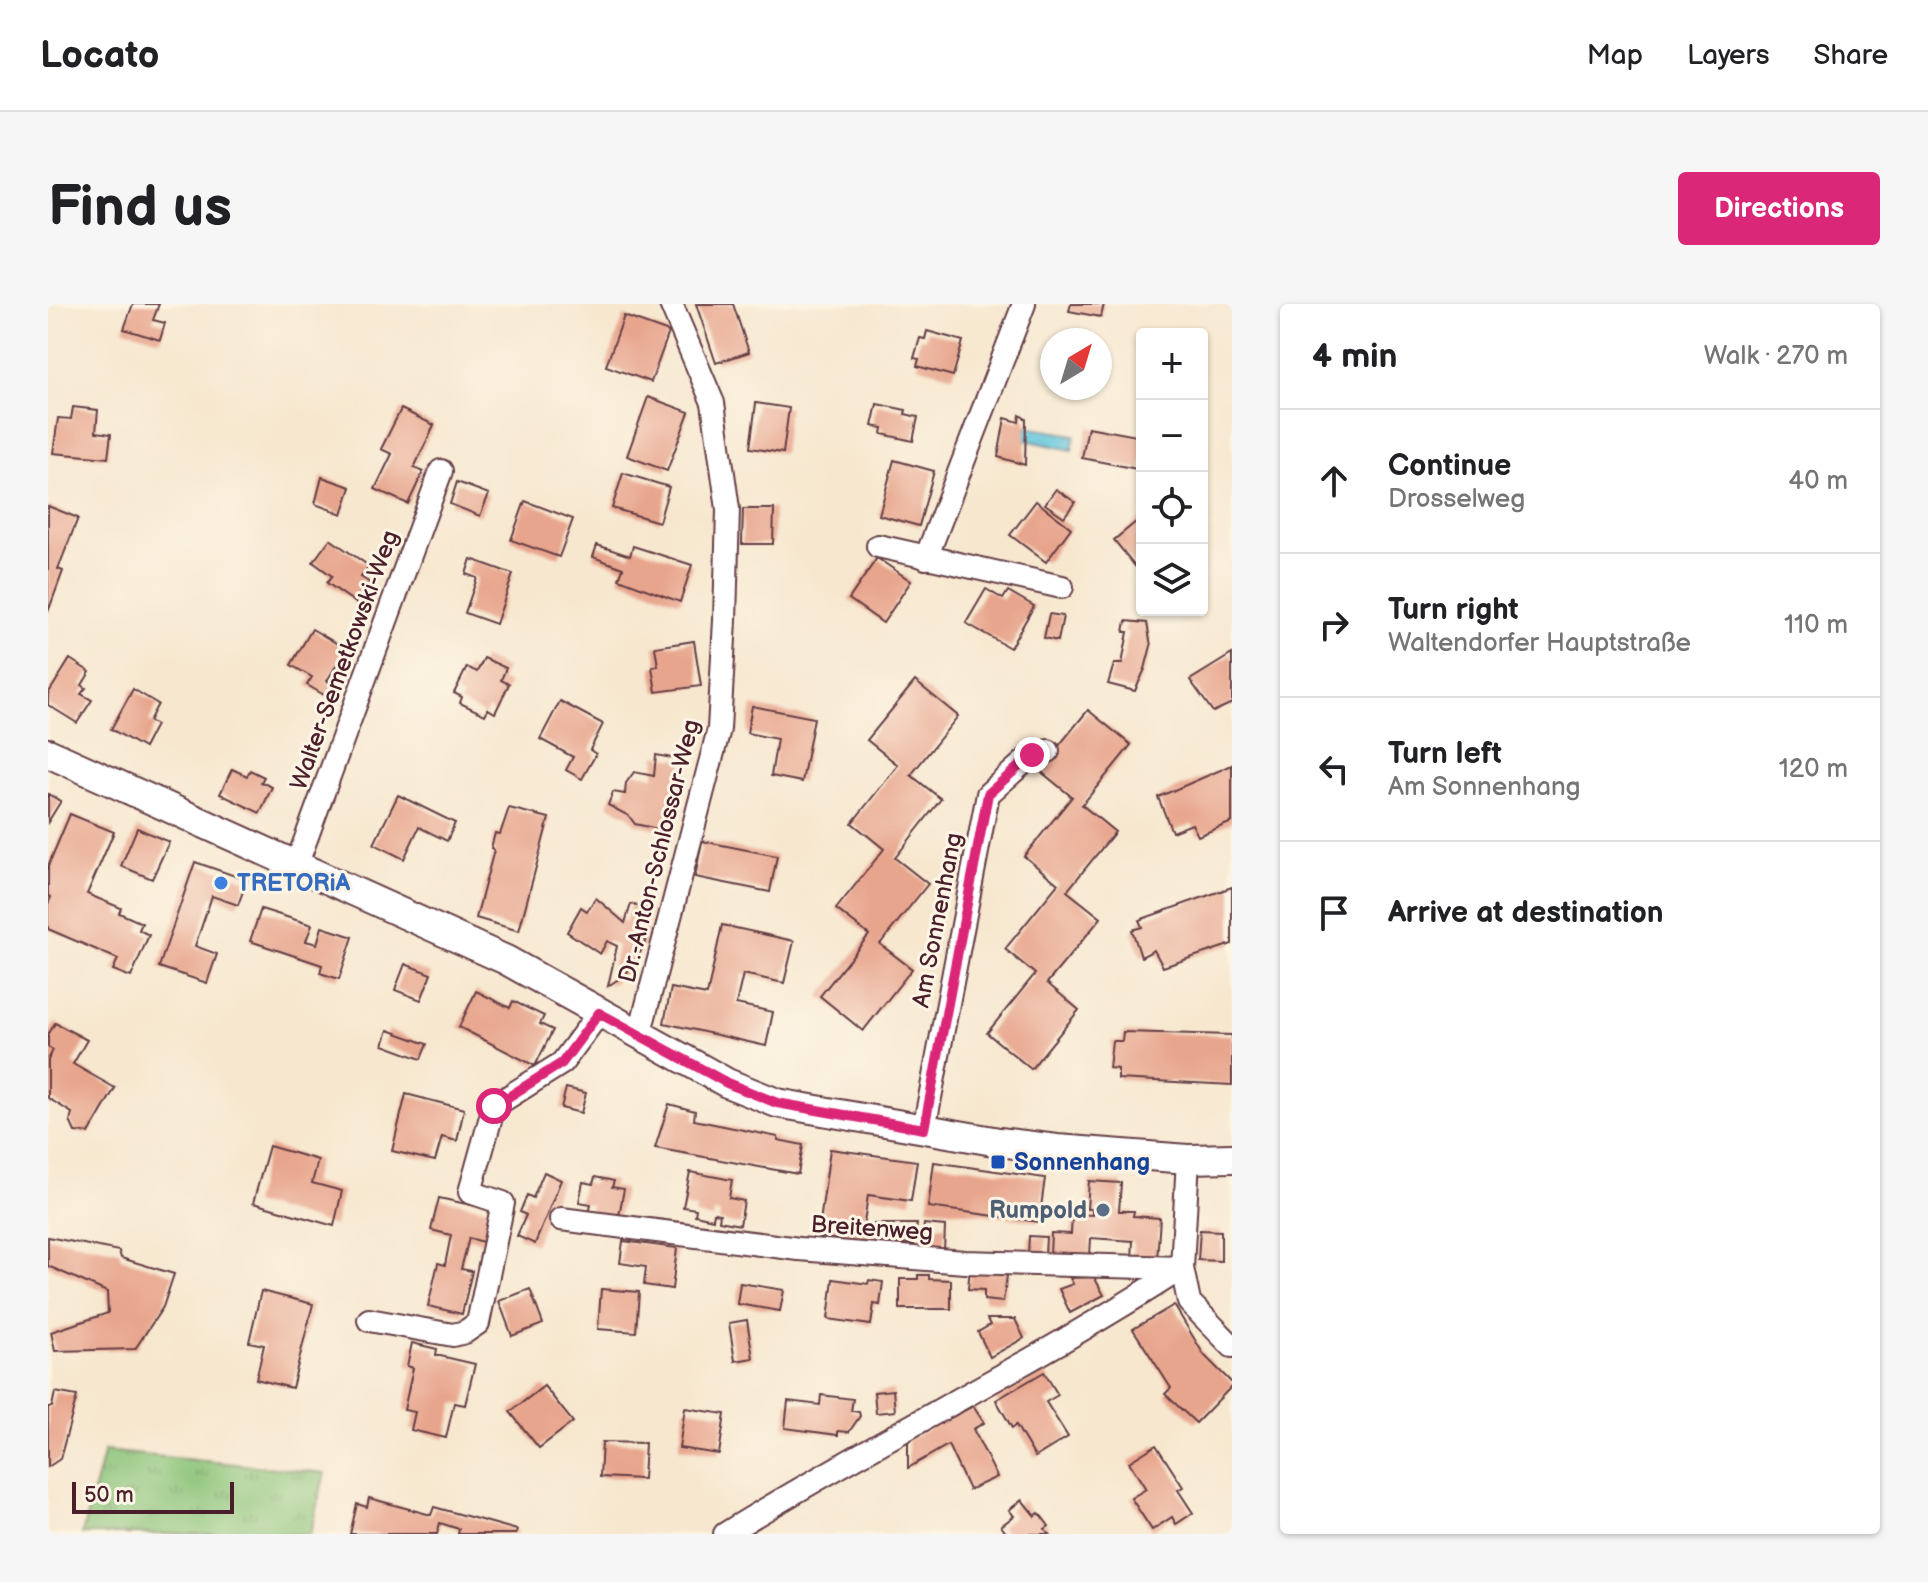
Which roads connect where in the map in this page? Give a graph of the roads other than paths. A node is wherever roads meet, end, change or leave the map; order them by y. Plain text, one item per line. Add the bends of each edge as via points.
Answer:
1 (671, 304) edge
2 (1024, 304) edge
3 (441, 471) dead end
4 (878, 546) dead end
5 (926, 558) junction
6 (1062, 587) dead end
7 (1048, 751) dead end
8 (48, 753) edge
9 (296, 866) junction
10 (599, 1013) junction
11 (639, 1036) junction
12 (924, 1129) junction
13 (1232, 1158) edge
14 (1188, 1159) junction
15 (561, 1219) dead end
16 (1182, 1268) junction
17 (369, 1320) dead end
18 (1232, 1346) edge
19 (725, 1534) edge

1 - 11 street, Dr.-Anton-Schlossar-Weg via 713,403 728,509 725,620 719,729
2 - 5 street
3 - 9 street, Walter-Semetkowski-Weg
4 - 5 street
5 - 6 street
7 - 12 street, Am Sonnenhang via 1032,755 988,794
8 - 9 main road
9 - 10 main road via 506,960
10 - 11 main road
10 - 17 street via 562,1063 494,1106 470,1192 503,1203 478,1323 453,1335
11 - 12 main road via 777,1103
12 - 14 main road via 1057,1149
13 - 14 main road
14 - 16 street
15 - 16 street, Breitenweg via 799,1249 965,1262
16 - 18 street via 1189,1302
16 - 19 street

